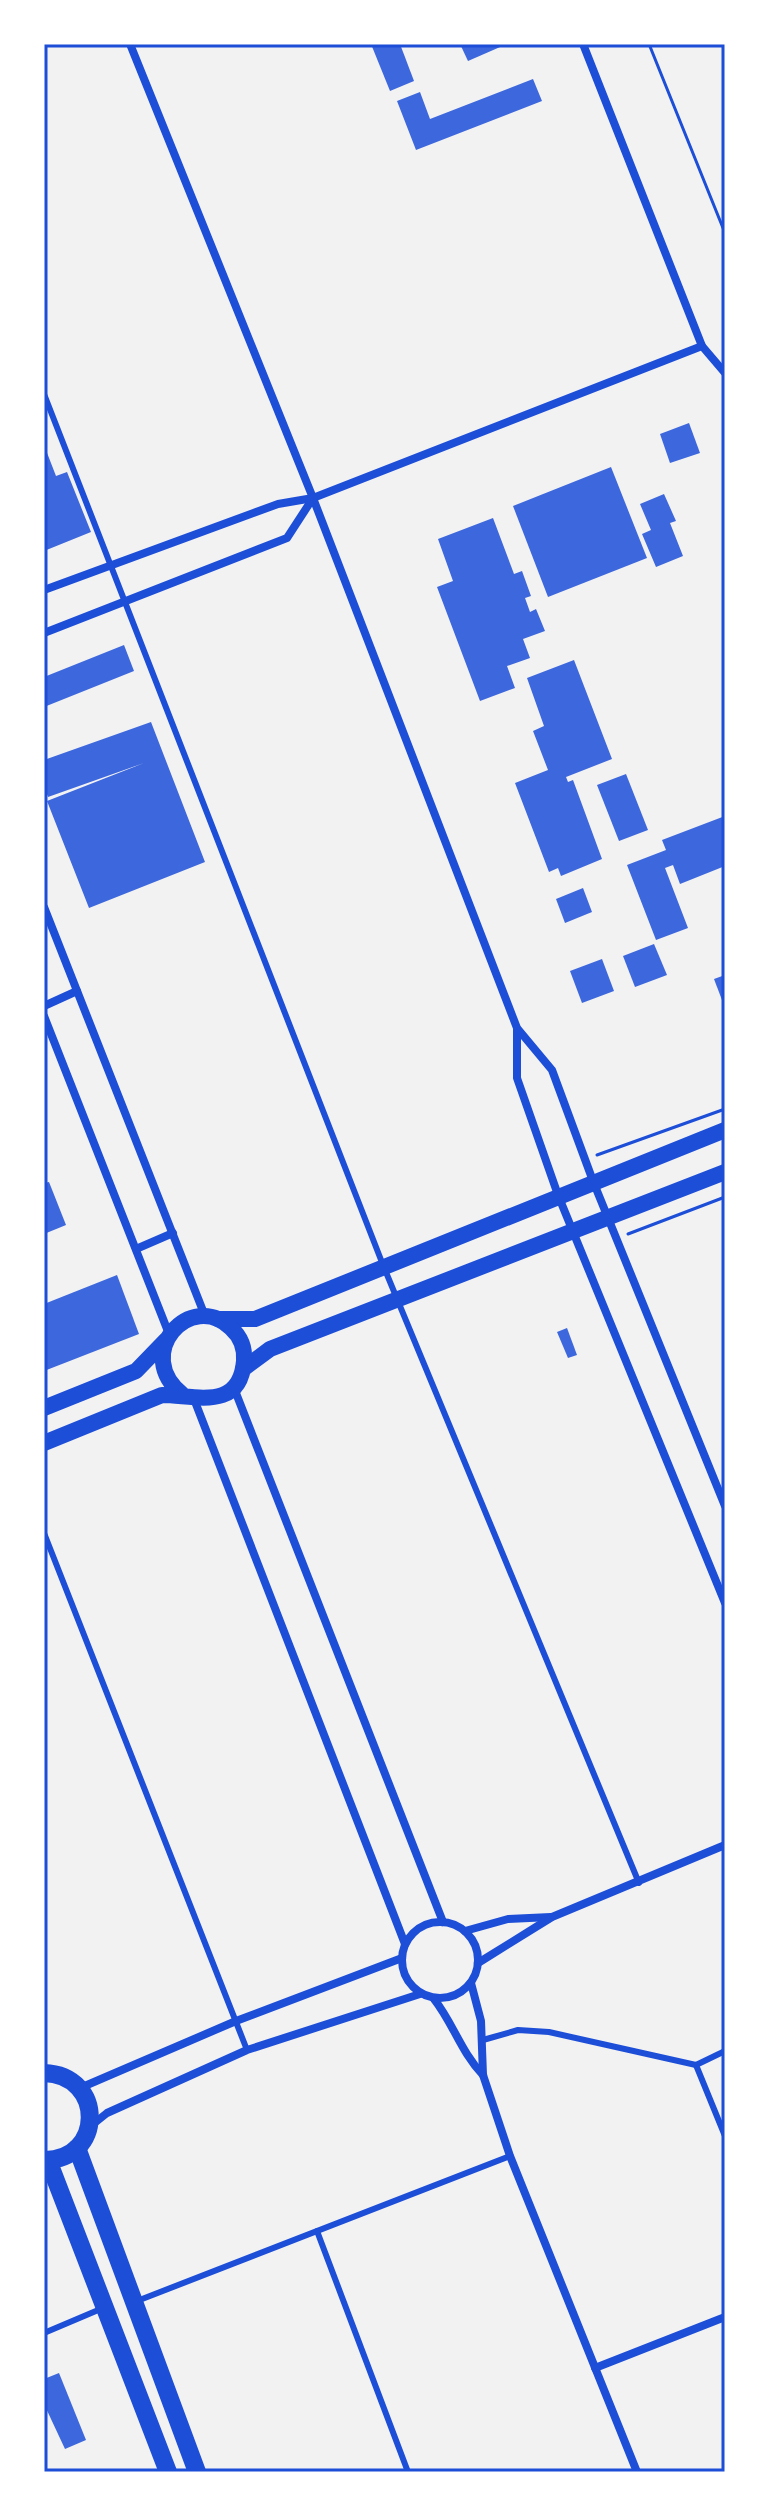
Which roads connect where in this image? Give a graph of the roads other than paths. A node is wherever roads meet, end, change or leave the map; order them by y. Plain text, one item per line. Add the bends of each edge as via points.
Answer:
1 (130, 44) edge
2 (583, 44) edge
3 (702, 346) junction
4 (725, 373) edge
5 (44, 394) edge
6 (313, 498) junction
7 (113, 565) junction
8 (44, 590) edge
9 (127, 600) junction
10 (44, 633) edge
11 (44, 907) edge
12 (77, 991) junction
13 (44, 1006) edge
14 (44, 1016) edge
15 (517, 1028) junction
16 (725, 1130) edge
17 (725, 1172) edge
18 (593, 1181) junction
19 (558, 1195) junction
20 (607, 1216) junction
21 (573, 1228) junction
22 (173, 1233) junction
23 (136, 1249) junction
24 (383, 1265) junction
25 (396, 1297) junction
26 (211, 1318) junction
27 (167, 1337) junction
28 (243, 1369) junction
29 (233, 1387) junction
30 (188, 1397) junction
31 (44, 1408) edge
32 (44, 1443) edge
33 (725, 1506) edge
34 (44, 1533) edge
35 (725, 1603) edge
36 (725, 1845) edge
37 (639, 1883) junction
38 (552, 1917) junction
39 (443, 1922) junction
40 (465, 1931) junction
41 (405, 1944) junction
42 (402, 1958) junction
43 (478, 1963) junction
44 (471, 1983) junction
45 (420, 1994) junction
46 (434, 1999) junction
47 (236, 2021) junction
48 (483, 2040) junction
49 (247, 2050) junction
50 (725, 2051) edge
51 (696, 2065) junction
52 (45, 2071) edge
53 (483, 2075) junction
54 (80, 2088) junction
55 (89, 2126) junction
56 (725, 2136) edge
57 (77, 2148) junction
58 (510, 2156) junction
59 (46, 2160) edge
60 (317, 2231) junction
61 (132, 2303) junction
62 (107, 2307) junction
63 (725, 2317) edge
64 (44, 2333) edge
65 (595, 2368) junction
66 (168, 2472) edge
67 (197, 2472) edge
68 (408, 2472) edge
69 (637, 2472) edge

1 - 6 street
2 - 3 street
3 - 4 street
3 - 6 street
5 - 7 lane
6 - 7 street via 278,504
6 - 9 street via 287,538
6 - 15 street
7 - 8 street
7 - 9 lane
9 - 10 street
9 - 24 lane
11 - 12 street
12 - 13 street
12 - 22 street
14 - 23 street
15 - 18 street via 552,1070
15 - 19 street via 517,1078
16 - 18 main road
17 - 20 main road
18 - 19 main road
18 - 20 street
19 - 21 street
19 - 24 main road
20 - 21 main road
20 - 33 street
21 - 25 main road
21 - 35 street
22 - 23 street
22 - 26 street
23 - 27 street
24 - 25 lane
24 - 26 main road via 255,1319
25 - 28 main road via 270,1349
25 - 37 lane
26 - 27 main road via 192,1318
26 - 28 main road via 240,1338
27 - 30 main road via 161,1359 164,1374
27 - 31 main road via 136,1371
28 - 29 main road
29 - 30 main road via 209,1400
29 - 39 street
30 - 32 main road via 162,1395
30 - 41 street
34 - 47 lane
36 - 37 street
37 - 38 street
38 - 40 street via 508,1919
38 - 43 street
39 - 40 street
39 - 41 street via 426,1924
40 - 43 street via 474,1942
41 - 42 street
42 - 45 street via 410,1984
42 - 47 street
43 - 44 street
44 - 46 street via 448,1998
44 - 48 street
45 - 46 street
45 - 49 street
46 - 53 street via 465,2056
47 - 49 lane
47 - 54 street
48 - 51 lane via 518,2030 549,2032
48 - 53 street
49 - 55 street
50 - 51 lane
51 - 56 lane
52 - 54 highway
53 - 58 street
54 - 55 highway via 91,2112
55 - 57 highway
57 - 59 highway
57 - 61 highway
58 - 60 lane
58 - 65 street
59 - 62 highway
60 - 61 lane
60 - 68 lane
61 - 67 highway
62 - 64 lane
62 - 66 highway
63 - 65 street
65 - 69 street

